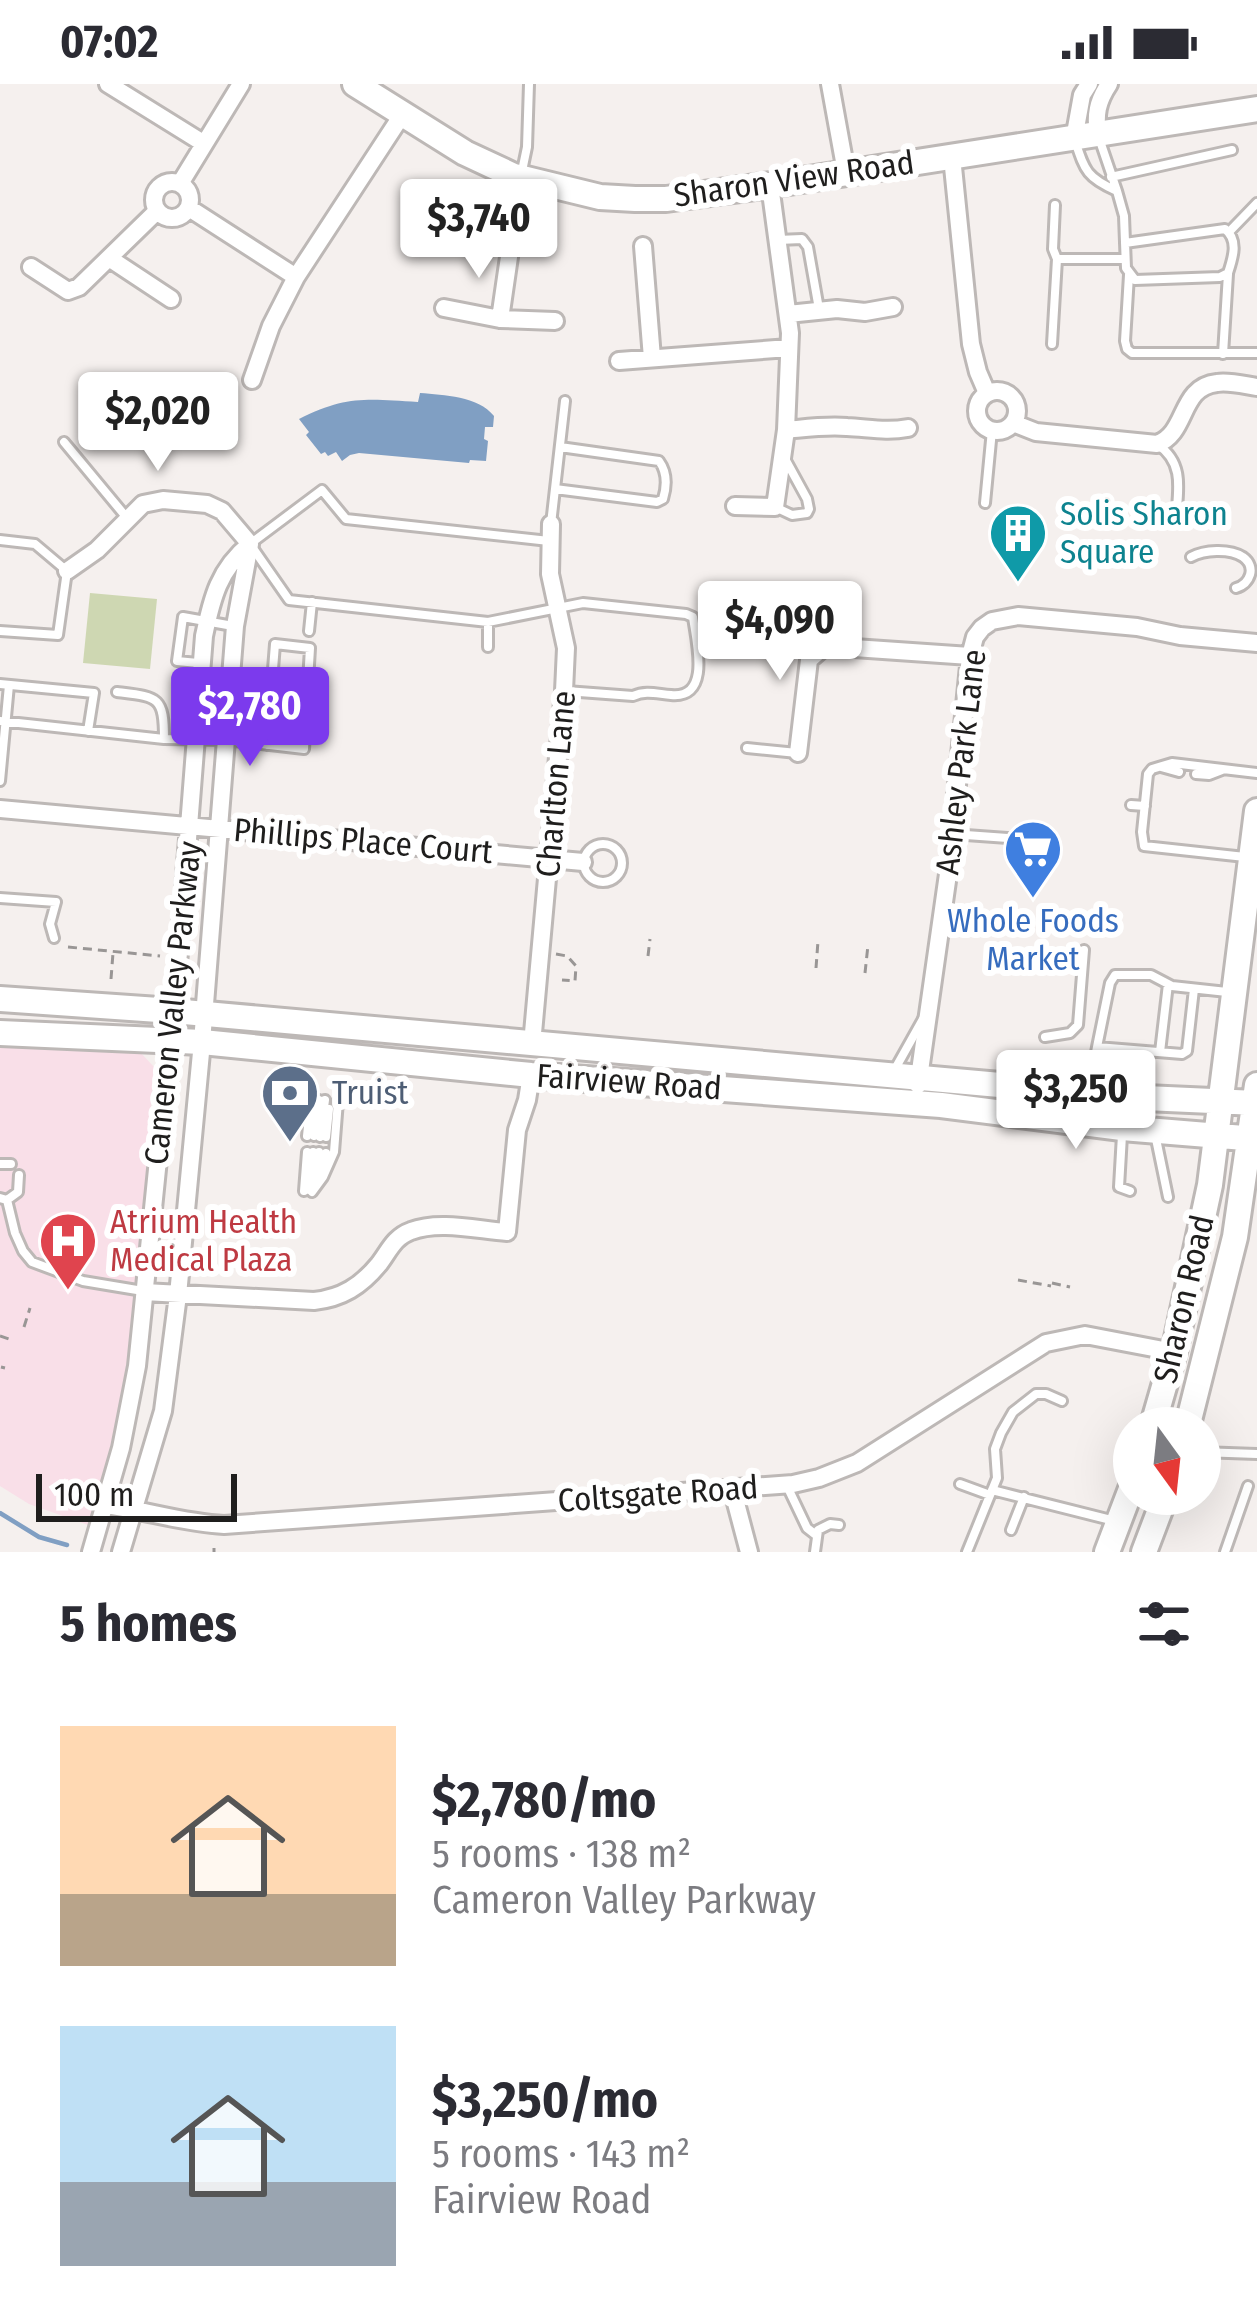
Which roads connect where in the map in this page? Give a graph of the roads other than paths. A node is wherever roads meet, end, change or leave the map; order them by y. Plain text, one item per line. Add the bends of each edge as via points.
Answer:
1 (108, 84) edge
2 (241, 84) edge
3 (355, 84) edge
4 (530, 84) edge
5 (830, 84) edge
6 (1090, 84) edge
7 (1108, 84) edge
8 (1251, 113) edge
9 (402, 115) junction
10 (1086, 137) junction
11 (203, 143) junction
12 (1232, 150) dead end
13 (952, 157) junction
14 (846, 172) junction
15 (1111, 177) junction
16 (526, 180) junction
17 (181, 182) junction
18 (770, 185) junction
19 (1117, 191) junction
20 (1257, 203) edge
21 (1054, 205) dead end
22 (189, 208) junction
23 (157, 211) junction
24 (1228, 232) junction
25 (778, 240) junction
26 (1125, 243) junction
27 (643, 246) dead end
28 (510, 250) junction
29 (109, 258) junction
30 (1057, 259) junction
31 (1125, 259) junction
32 (32, 267) dead end
33 (1228, 273) junction
34 (1130, 275) junction
35 (296, 277) junction
36 (171, 299) dead end
37 (893, 307) dead end
38 (444, 308) dead end
39 (819, 310) junction
40 (788, 314) junction
41 (500, 319) junction
42 (555, 320) dead end
43 (1052, 344) dead end
44 (789, 348) junction
45 (1257, 353) edge
46 (1223, 354) junction
47 (652, 358) junction
48 (619, 362) dead end
49 (252, 380) dead end
50 (1257, 387) edge
51 (987, 393) junction
52 (565, 401) dead end
53 (1013, 423) junction
54 (908, 428) dead end
55 (786, 430) junction
56 (992, 430) junction
57 (64, 442) dead end
58 (1156, 444) junction
59 (560, 447) junction
60 (784, 456) junction
61 (555, 489) junction
62 (986, 503) dead end
63 (735, 506) dead end
64 (775, 507) junction
65 (128, 519) junction
66 (1176, 519) dead end
67 (550, 533) junction
68 (0, 540) edge
69 (250, 544) junction
70 (1191, 557) dead end
71 (67, 571) junction
72 (1236, 588) dead end
73 (312, 602) junction
74 (559, 608) junction
75 (207, 621) junction
76 (488, 622) junction
77 (235, 626) junction
78 (0, 631) edge
79 (309, 631) dead end
80 (1257, 643) edge
81 (488, 647) dead end
82 (970, 656) junction
83 (4, 684) edge
84 (564, 691) junction
85 (117, 692) dead end
86 (3, 722) edge
87 (88, 730) junction
88 (164, 739) junction
89 (195, 740) junction
90 (226, 740) junction
91 (267, 745) junction
92 (747, 748) dead end
93 (798, 753) joint
94 (1160, 766) junction
95 (1223, 770) junction
96 (1179, 772) dead end
97 (1257, 773) edge
98 (1196, 774) dead end
99 (0, 781) edge
100 (1131, 805) dead end
101 (1145, 806) junction
102 (0, 809) edge
103 (1257, 811) edge
104 (190, 825) junction
105 (220, 827) junction
106 (952, 834) junction
107 (1034, 841) dead end
108 (1253, 858) junction
109 (550, 859) junction
110 (583, 862) junction
111 (0, 898) edge
112 (1250, 933) edge
113 (54, 938) dead end
114 (1084, 950) dead end
115 (1168, 984) junction
116 (1194, 989) junction
117 (1235, 992) junction
118 (0, 999) edge
119 (173, 1011) junction
120 (926, 1013) junction
121 (204, 1014) junction
122 (0, 1033) edge
123 (1045, 1037) dead end
124 (170, 1041) junction
125 (202, 1042) junction
126 (532, 1044) junction
127 (1097, 1047) junction
128 (1160, 1052) junction
129 (531, 1075) junction
130 (891, 1075) junction
131 (919, 1077) junction
132 (1088, 1093) junction
133 (1256, 1097) edge
134 (1222, 1102) junction
135 (914, 1104) junction
136 (1122, 1128) junction
137 (1155, 1131) junction
138 (317, 1136) dead end
139 (1217, 1136) junction
140 (1253, 1139) edge
141 (0, 1164) edge
142 (11, 1164) dead end
143 (19, 1175) dead end
144 (323, 1178) junction
145 (1130, 1191) dead end
146 (1168, 1197) dead end
147 (4, 1199) edge
148 (145, 1292) junction
149 (178, 1295) junction
150 (1174, 1352) junction
151 (1062, 1401) dead end
152 (1158, 1407) edge
153 (1191, 1407) edge
154 (1221, 1453) edge
155 (1257, 1454) edge
156 (786, 1484) junction
157 (960, 1484) dead end
158 (1248, 1486) dead end
159 (732, 1489) junction
160 (991, 1492) junction
161 (1024, 1497) junction
162 (104, 1505) junction
163 (134, 1508) junction
164 (1121, 1515) edge
165 (1158, 1515) edge
166 (1118, 1522) junction
167 (839, 1526) dead end
168 (1011, 1530) dead end
169 (816, 1535) junction
170 (91, 1552) edge
171 (121, 1552) edge
172 (749, 1552) edge
173 (815, 1552) edge
174 (967, 1552) edge
175 (1107, 1552) edge
176 (1144, 1552) edge
177 (1225, 1552) edge

1 - 11 street
2 - 11 street
3 - 9 main road, Sharon View Road
4 - 16 lane
5 - 14 street
6 - 10 street via 1082,95
7 - 10 street
8 - 10 main road, Sharon View Road
9 - 16 main road, Sharon View Road
9 - 35 street
10 - 13 main road, Sharon View Road
10 - 15 lane
10 - 19 lane via 1084,168
11 - 17 street
12 - 15 lane
13 - 14 main road, Sharon View Road
13 - 51 street via 971,344
14 - 18 main road, Sharon View Road
15 - 19 lane
16 - 18 main road, Sharon View Road via 635,199
16 - 28 street via 527,233
16 - 28 street via 500,229
17 - 22 street
17 - 23 street via 158,189
18 - 25 street
19 - 26 lane
20 - 24 lane
21 - 30 lane
22 - 23 street via 173,218
22 - 35 street
23 - 29 street
24 - 26 lane
24 - 33 lane
25 - 39 lane via 802,239 808,247
25 - 40 street
26 - 31 lane
27 - 47 street
28 - 41 street
29 - 32 street via 68,291
29 - 36 street
30 - 31 lane
30 - 43 lane
31 - 34 lane
33 - 34 lane
33 - 46 lane
34 - 46 lane via 1127,349
35 - 49 street
37 - 39 street
38 - 41 street
39 - 40 street
40 - 44 street
41 - 42 street
44 - 47 street
44 - 55 street
45 - 46 lane
47 - 48 street
50 - 58 street via 1201,387 1174,433
51 - 53 street via 1010,395
51 - 56 street via 977,413
52 - 59 lane
53 - 56 street
53 - 58 street
54 - 55 street
55 - 60 street
56 - 62 lane
57 - 65 lane
58 - 66 lane via 1179,473
59 - 61 lane
59 - 61 lane via 659,461 665,492 657,502
60 - 64 street
60 - 64 lane via 809,509 792,515
61 - 67 lane
63 - 64 street
65 - 69 street via 143,504 163,500 207,504
65 - 71 street
67 - 69 lane via 346,519 322,490
67 - 74 street, Charlton Lane
68 - 71 lane via 35,544
69 - 73 lane via 290,600
69 - 75 street, Cameron Valley Parkway via 232,558
69 - 77 street, Cameron Valley Parkway
70 - 72 lane via 1208,550 1242,556 1250,582
71 - 78 lane via 58,635
73 - 76 lane
73 - 79 lane
74 - 76 lane
74 - 84 street, Charlton Lane
74 - 84 lane via 583,603 693,617 700,670 679,696
75 - 77 lane
75 - 89 street, Cameron Valley Parkway
76 - 81 lane
77 - 90 street, Cameron Valley Parkway
80 - 82 street, Ashley Park Lane via 1018,616 982,628
82 - 93 street via 825,646 809,660
82 - 106 street, Ashley Park Lane
83 - 86 lane
83 - 87 lane via 94,693
84 - 109 street, Charlton Lane
85 - 88 lane via 159,701
86 - 87 lane
86 - 99 lane
87 - 88 lane
88 - 89 lane
89 - 90 lane
89 - 104 street, Cameron Valley Parkway
90 - 91 lane
90 - 105 street, Cameron Valley Parkway
91 - 91 lane via 275,644 310,648 304,749
92 - 93 lane
94 - 95 lane
94 - 96 lane
94 - 101 lane via 1148,774
95 - 97 lane
95 - 98 lane
100 - 101 lane
101 - 108 lane via 1144,846
102 - 104 street, Phillips Place Court
103 - 108 main road, Sharon Road
104 - 105 street, Phillips Place Court
104 - 119 street, Cameron Valley Parkway
105 - 109 street, Phillips Place Court
105 - 121 street, Cameron Valley Parkway
106 - 107 lane
106 - 120 street, Ashley Park Lane
108 - 112 main road, Sharon Road
109 - 110 street, Phillips Place Court
109 - 126 street, Charlton Lane
110 - 110 lane via 602,883 616,878 622,864 604,844
111 - 113 lane via 56,902
112 - 117 main road, Sharon Road
114 - 123 lane via 1078,1025
115 - 116 lane
115 - 127 lane via 1151,975 1115,975
115 - 128 lane
116 - 117 lane
116 - 128 lane via 1186,1051
117 - 134 main road, Sharon Road
118 - 119 main road, Fairview Road
119 - 121 main road, Fairview Road
119 - 124 street, Cameron Valley Parkway
120 - 130 lane
120 - 131 street, Ashley Park Lane
121 - 125 street, Cameron Valley Parkway
121 - 126 main road, Fairview Road
122 - 124 main road, Fairview Road
124 - 125 main road, Fairview Road
124 - 148 street, Cameron Valley Parkway
125 - 129 main road, Fairview Road
125 - 149 street, Cameron Valley Parkway
126 - 130 main road, Fairview Road
127 - 128 lane
127 - 132 lane
129 - 135 main road, Fairview Road
129 - 149 street via 507,1232 409,1231 366,1279 332,1299
130 - 131 main road, Fairview Road
131 - 132 main road, Fairview Road
131 - 135 street, Ashley Park Lane
132 - 134 main road, Fairview Road
133 - 134 main road, Fairview Road
133 - 140 main road, Sharon Road
134 - 139 main road, Sharon Road
135 - 136 main road, Fairview Road
136 - 137 main road, Fairview Road
136 - 145 lane via 1119,1187
137 - 139 main road, Fairview Road
137 - 146 lane
138 - 144 lane via 325,1100 334,1152
139 - 140 main road, Fairview Road
139 - 150 main road, Sharon Road
140 - 153 main road, Sharon Road
141 - 142 lane
143 - 147 lane via 18,1192
144 - 144 lane via 316,1152 319,1171 308,1192
147 - 148 lane via 32,1262
148 - 149 street
148 - 162 street, Cameron Valley Parkway via 137,1366
149 - 163 street, Cameron Valley Parkway via 163,1411
150 - 152 main road, Sharon Road
150 - 156 street, Coltsgate Road via 1085,1335 1046,1343 857,1463
151 - 160 lane via 1036,1394 1013,1412 995,1449
154 - 155 lane
156 - 159 street, Coltsgate Road
156 - 169 lane
157 - 160 lane
158 - 177 lane
159 - 163 street, Coltsgate Road via 224,1525
159 - 172 street
160 - 161 lane
160 - 174 lane
161 - 166 lane
161 - 168 lane
162 - 163 street, Coltsgate Road
162 - 170 street, Cameron Valley Parkway
163 - 171 street, Cameron Valley Parkway
164 - 166 main road
165 - 176 main road
166 - 175 main road
167 - 169 lane
169 - 173 lane

